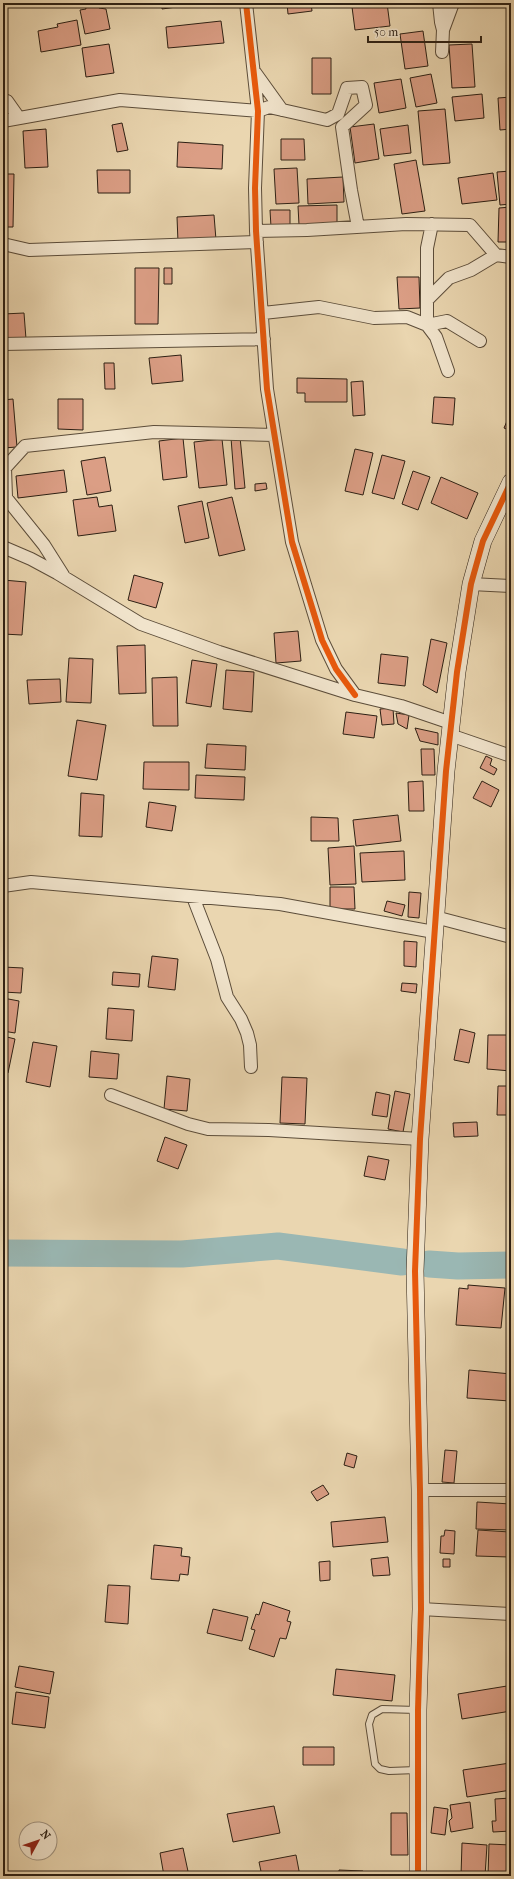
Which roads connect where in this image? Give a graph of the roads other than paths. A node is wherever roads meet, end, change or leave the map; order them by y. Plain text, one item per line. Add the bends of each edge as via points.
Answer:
1 (246, 3) edge
2 (439, 3) edge
3 (453, 3) edge
4 (443, 30) junction
5 (442, 52) dead end
6 (254, 70) junction
7 (3, 100) edge
8 (282, 110) junction
9 (258, 111) junction
10 (20, 118) junction
11 (3, 121) edge
12 (432, 224) junction
13 (358, 227) junction
14 (257, 236) junction
15 (3, 244) edge
16 (496, 255) junction
17 (511, 257) edge
18 (428, 299) junction
19 (263, 313) junction
20 (427, 326) junction
21 (264, 339) junction
22 (480, 341) dead end
23 (3, 344) edge
24 (448, 371) dead end
25 (274, 435) junction
26 (511, 482) edge
27 (5, 496) edge
28 (3, 547) edge
29 (63, 576) junction
30 (471, 584) junction
31 (511, 586) edge
32 (355, 695) junction
33 (450, 729) junction
34 (511, 756) edge
35 (3, 886) edge
36 (193, 897) junction
37 (435, 924) junction
38 (511, 937) edge
39 (251, 1067) dead end
40 (111, 1095) dead end
41 (420, 1140) junction
42 (420, 1490) junction
43 (511, 1490) edge
44 (421, 1609) junction
45 (511, 1614) edge
46 (418, 1710) junction
47 (418, 1770) junction
48 (418, 1876) edge

1 - 6 street
2 - 4 street
3 - 4 street
4 - 5 street
6 - 8 street
6 - 9 street
7 - 10 street via 8,102
8 - 9 street via 269,107
8 - 13 street via 327,120 338,114 347,88 362,87 366,104 342,127
9 - 10 street via 120,100
9 - 14 street via 255,188
10 - 11 street
12 - 13 street
12 - 16 street via 470,225
12 - 18 street via 427,248
13 - 14 street
14 - 15 street via 29,250
14 - 19 street
16 - 17 street
16 - 18 street via 472,270 449,278
18 - 20 street
19 - 20 street via 320,307 374,318 408,317
19 - 21 street
20 - 22 street via 447,321
20 - 24 street via 436,337
21 - 23 street
21 - 25 street via 267,388
25 - 27 street via 154,432 24,446 5,468
25 - 32 street via 292,542 322,640 336,669
26 - 30 street via 483,541
27 - 29 street via 44,545
28 - 29 street via 31,558
29 - 32 street via 142,624 219,652
30 - 31 street
30 - 33 street
32 - 33 street via 401,706
33 - 34 street
33 - 37 street
35 - 36 street via 31,882
36 - 37 street via 280,904
36 - 39 street via 217,960 227,997 247,1033
37 - 38 street
37 - 41 street
40 - 41 street via 208,1129 269,1130
41 - 42 street via 415,1270
42 - 43 street
42 - 44 street
44 - 45 street
44 - 46 street
46 - 47 street
46 - 47 lane via 382,1710 372,1715 369,1724 375,1764 380,1770
47 - 48 street

